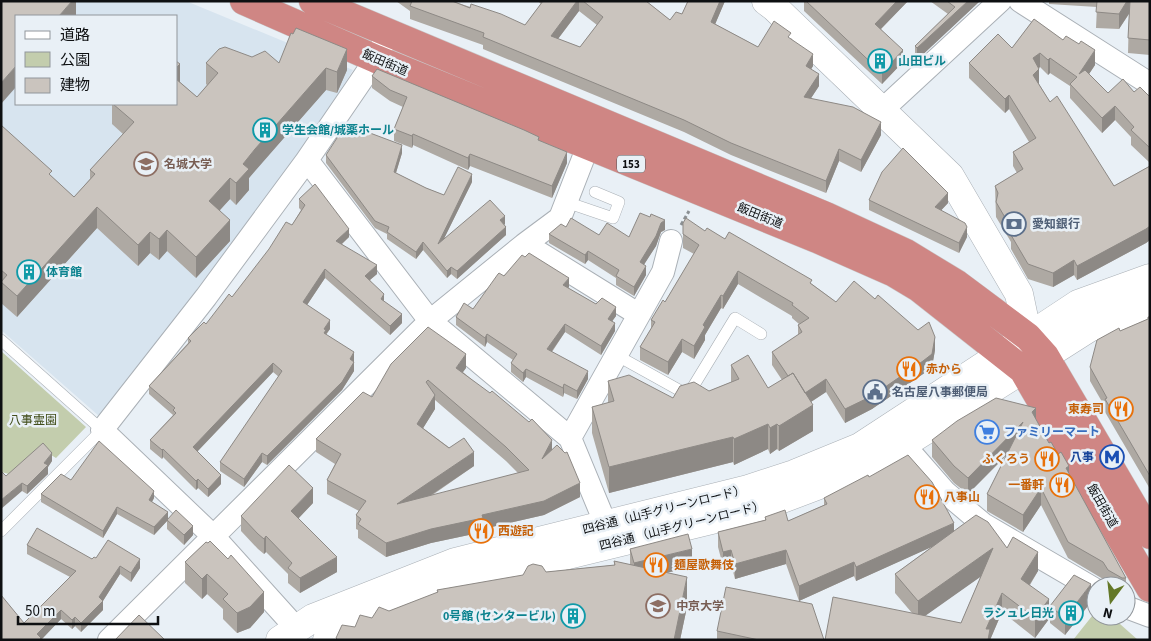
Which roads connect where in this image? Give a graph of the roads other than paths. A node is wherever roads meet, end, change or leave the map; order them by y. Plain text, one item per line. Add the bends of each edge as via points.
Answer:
1 (244, 1) edge
2 (313, 1) edge
3 (1000, 1) edge
4 (1020, 1) edge
5 (772, 3) edge
6 (388, 34) junction
7 (376, 59) junction
8 (1150, 84) edge
9 (880, 111) junction
10 (588, 146) junction
11 (307, 160) junction
12 (595, 192) dead end
13 (566, 202) junction
14 (671, 241) dead end
15 (525, 244) junction
16 (1150, 278) edge
17 (1150, 305) edge
18 (638, 314) junction
19 (430, 322) junction
20 (761, 334) dead end
21 (1, 340) edge
22 (1003, 352) junction
23 (1032, 354) junction
24 (616, 355) junction
25 (102, 430) junction
26 (570, 438) junction
27 (903, 444) junction
28 (606, 525) junction
29 (1, 531) edge
30 (1150, 534) edge
31 (214, 537) junction
32 (1086, 584) edge
33 (1150, 588) edge
34 (1136, 611) edge
35 (1150, 616) edge
36 (288, 634) edge
37 (108, 640) edge
38 (327, 640) edge

1 - 7 highway, 飯田街道 / 153
2 - 6 highway, 飯田街道 / 153
3 - 9 street
4 - 8 street
5 - 9 street
6 - 7 street
6 - 23 highway, 飯田街道 / 153 via 826,216 906,253 957,284
7 - 10 highway, 飯田街道 / 153
7 - 11 street
9 - 23 street via 950,176 1019,294
10 - 13 street
10 - 22 highway, 飯田街道 / 153 via 894,273 920,288
11 - 19 street
11 - 25 street
12 - 13 lane via 619,202 613,218
13 - 15 street via 560,218
14 - 18 street via 663,272
15 - 18 street
15 - 19 street
16 - 23 street via 1078,304
17 - 23 street
18 - 24 street
19 - 26 street
19 - 31 street
20 - 24 lane via 735,318 688,395
21 - 25 lane
22 - 23 street, 四谷通（山手グリーンロード）
22 - 28 street, 四谷通（山手グリーンロード） via 860,447 748,489
23 - 27 street, 四谷通 （山手グリーンロード）
23 - 30 highway, 飯田街道 / 153
23 - 33 highway, 飯田街道 / 153
24 - 26 street
25 - 29 lane
25 - 31 street
26 - 28 street
27 - 32 street via 946,492 983,524
27 - 38 street, 四谷通 （山手グリーンロード） via 867,467 752,510 461,580 371,617
28 - 36 street, 四谷通（山手グリーンロード） via 455,562 313,618
31 - 36 street
31 - 37 street
34 - 35 street

